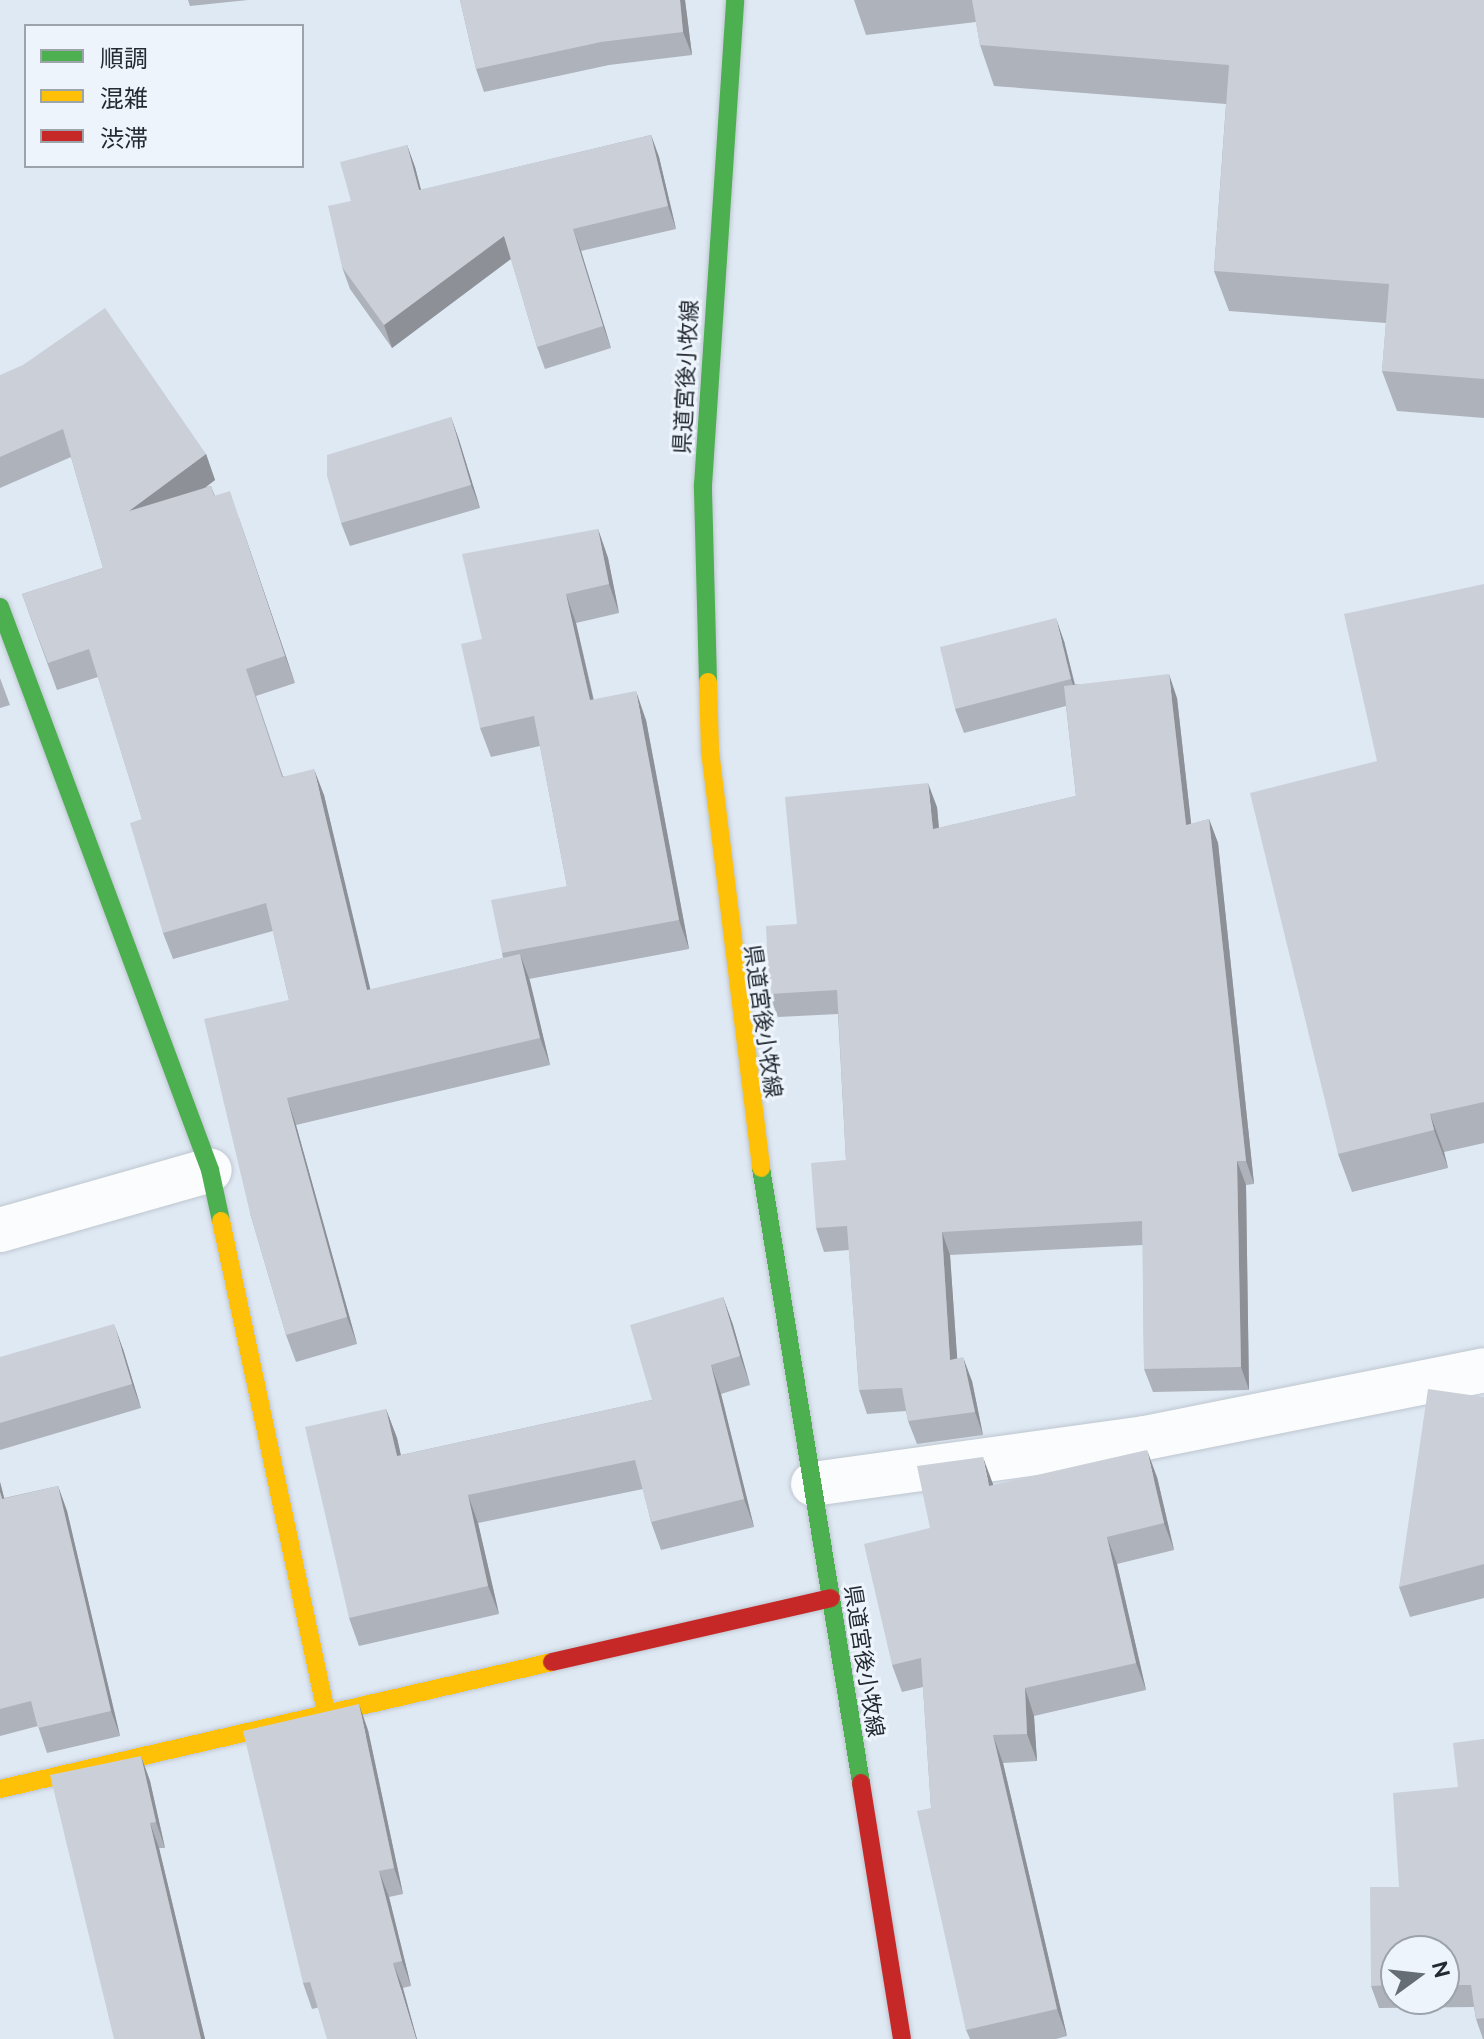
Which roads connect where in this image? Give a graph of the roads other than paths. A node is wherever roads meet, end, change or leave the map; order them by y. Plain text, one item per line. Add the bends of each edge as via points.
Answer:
1 (735, 0) edge
2 (0, 607) edge
3 (210, 1170) junction
4 (0, 1230) edge
5 (1484, 1370) edge
6 (813, 1484) junction
7 (831, 1598) junction
8 (326, 1712) junction
9 (0, 1789) edge
10 (902, 2039) edge

1 - 6 main road, 県道宮後小牧線 via 703,485 706,697 745,1069
2 - 3 main road
3 - 4 street
3 - 8 main road
5 - 6 street via 1145,1438
6 - 7 main road, 県道宮後小牧線
7 - 8 main road
7 - 10 main road, 県道宮後小牧線
8 - 9 main road

